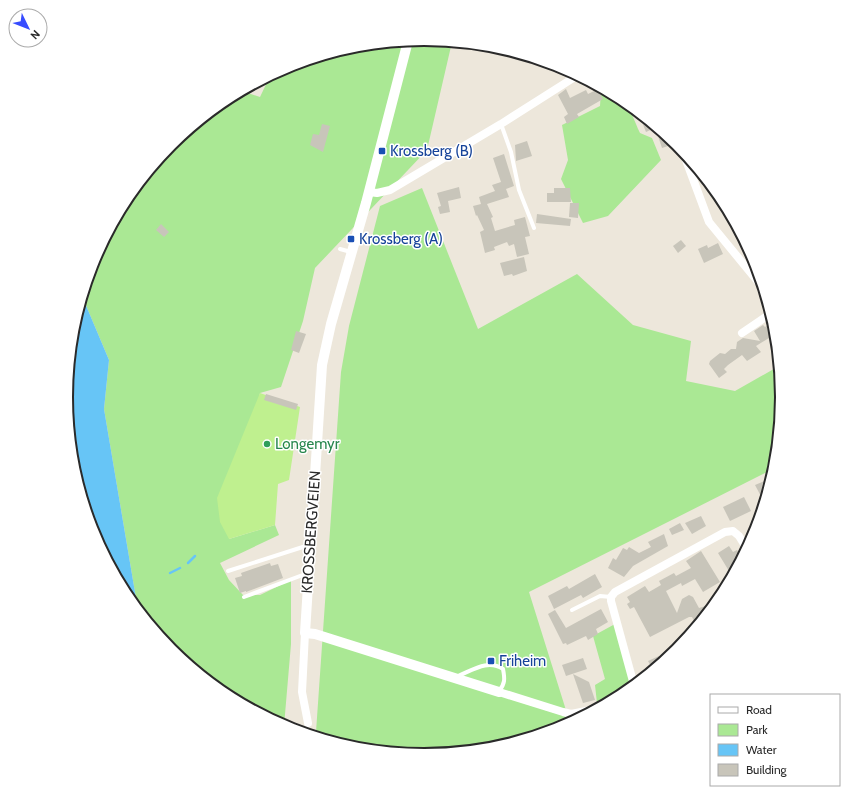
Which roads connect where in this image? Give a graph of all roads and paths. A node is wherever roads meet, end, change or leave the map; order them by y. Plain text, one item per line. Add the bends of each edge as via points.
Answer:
1 (407, 47) edge
2 (572, 79) edge
3 (501, 124) junction
4 (689, 168) edge
5 (369, 192) junction
6 (534, 228) dead end
7 (340, 249) dead end
8 (352, 252) junction
9 (753, 276) edge
10 (765, 317) edge
11 (742, 333) dead end
12 (743, 542) edge
13 (311, 545) junction
14 (228, 571) dead end
15 (309, 573) junction
16 (611, 597) junction
17 (244, 598) dead end
18 (572, 610) dead end
19 (305, 633) junction
20 (456, 677) junction
21 (632, 679) edge
22 (499, 692) junction
23 (577, 713) edge
24 (308, 723) dead end

1 - 5 street, KROSSBERGVEIEN
2 - 3 street
3 - 5 street via 390,190
3 - 6 lane via 511,152 519,190
4 - 9 street via 708,222
5 - 8 street, KROSSBERGVEIEN
7 - 8 lane
8 - 13 street, KROSSBERGVEIEN via 322,365
10 - 11 street
12 - 16 street via 733,531 724,532 615,592
13 - 14 lane
13 - 15 street, KROSSBERGVEIEN
15 - 17 lane
15 - 19 street, KROSSBERGVEIEN
16 - 18 lane via 600,596
16 - 21 street
19 - 20 street
19 - 24 street, KROSSBERGVEIEN via 302,692
20 - 22 street
20 - 22 lane via 485,665 496,664 503,669 505,678
22 - 23 street via 563,712

